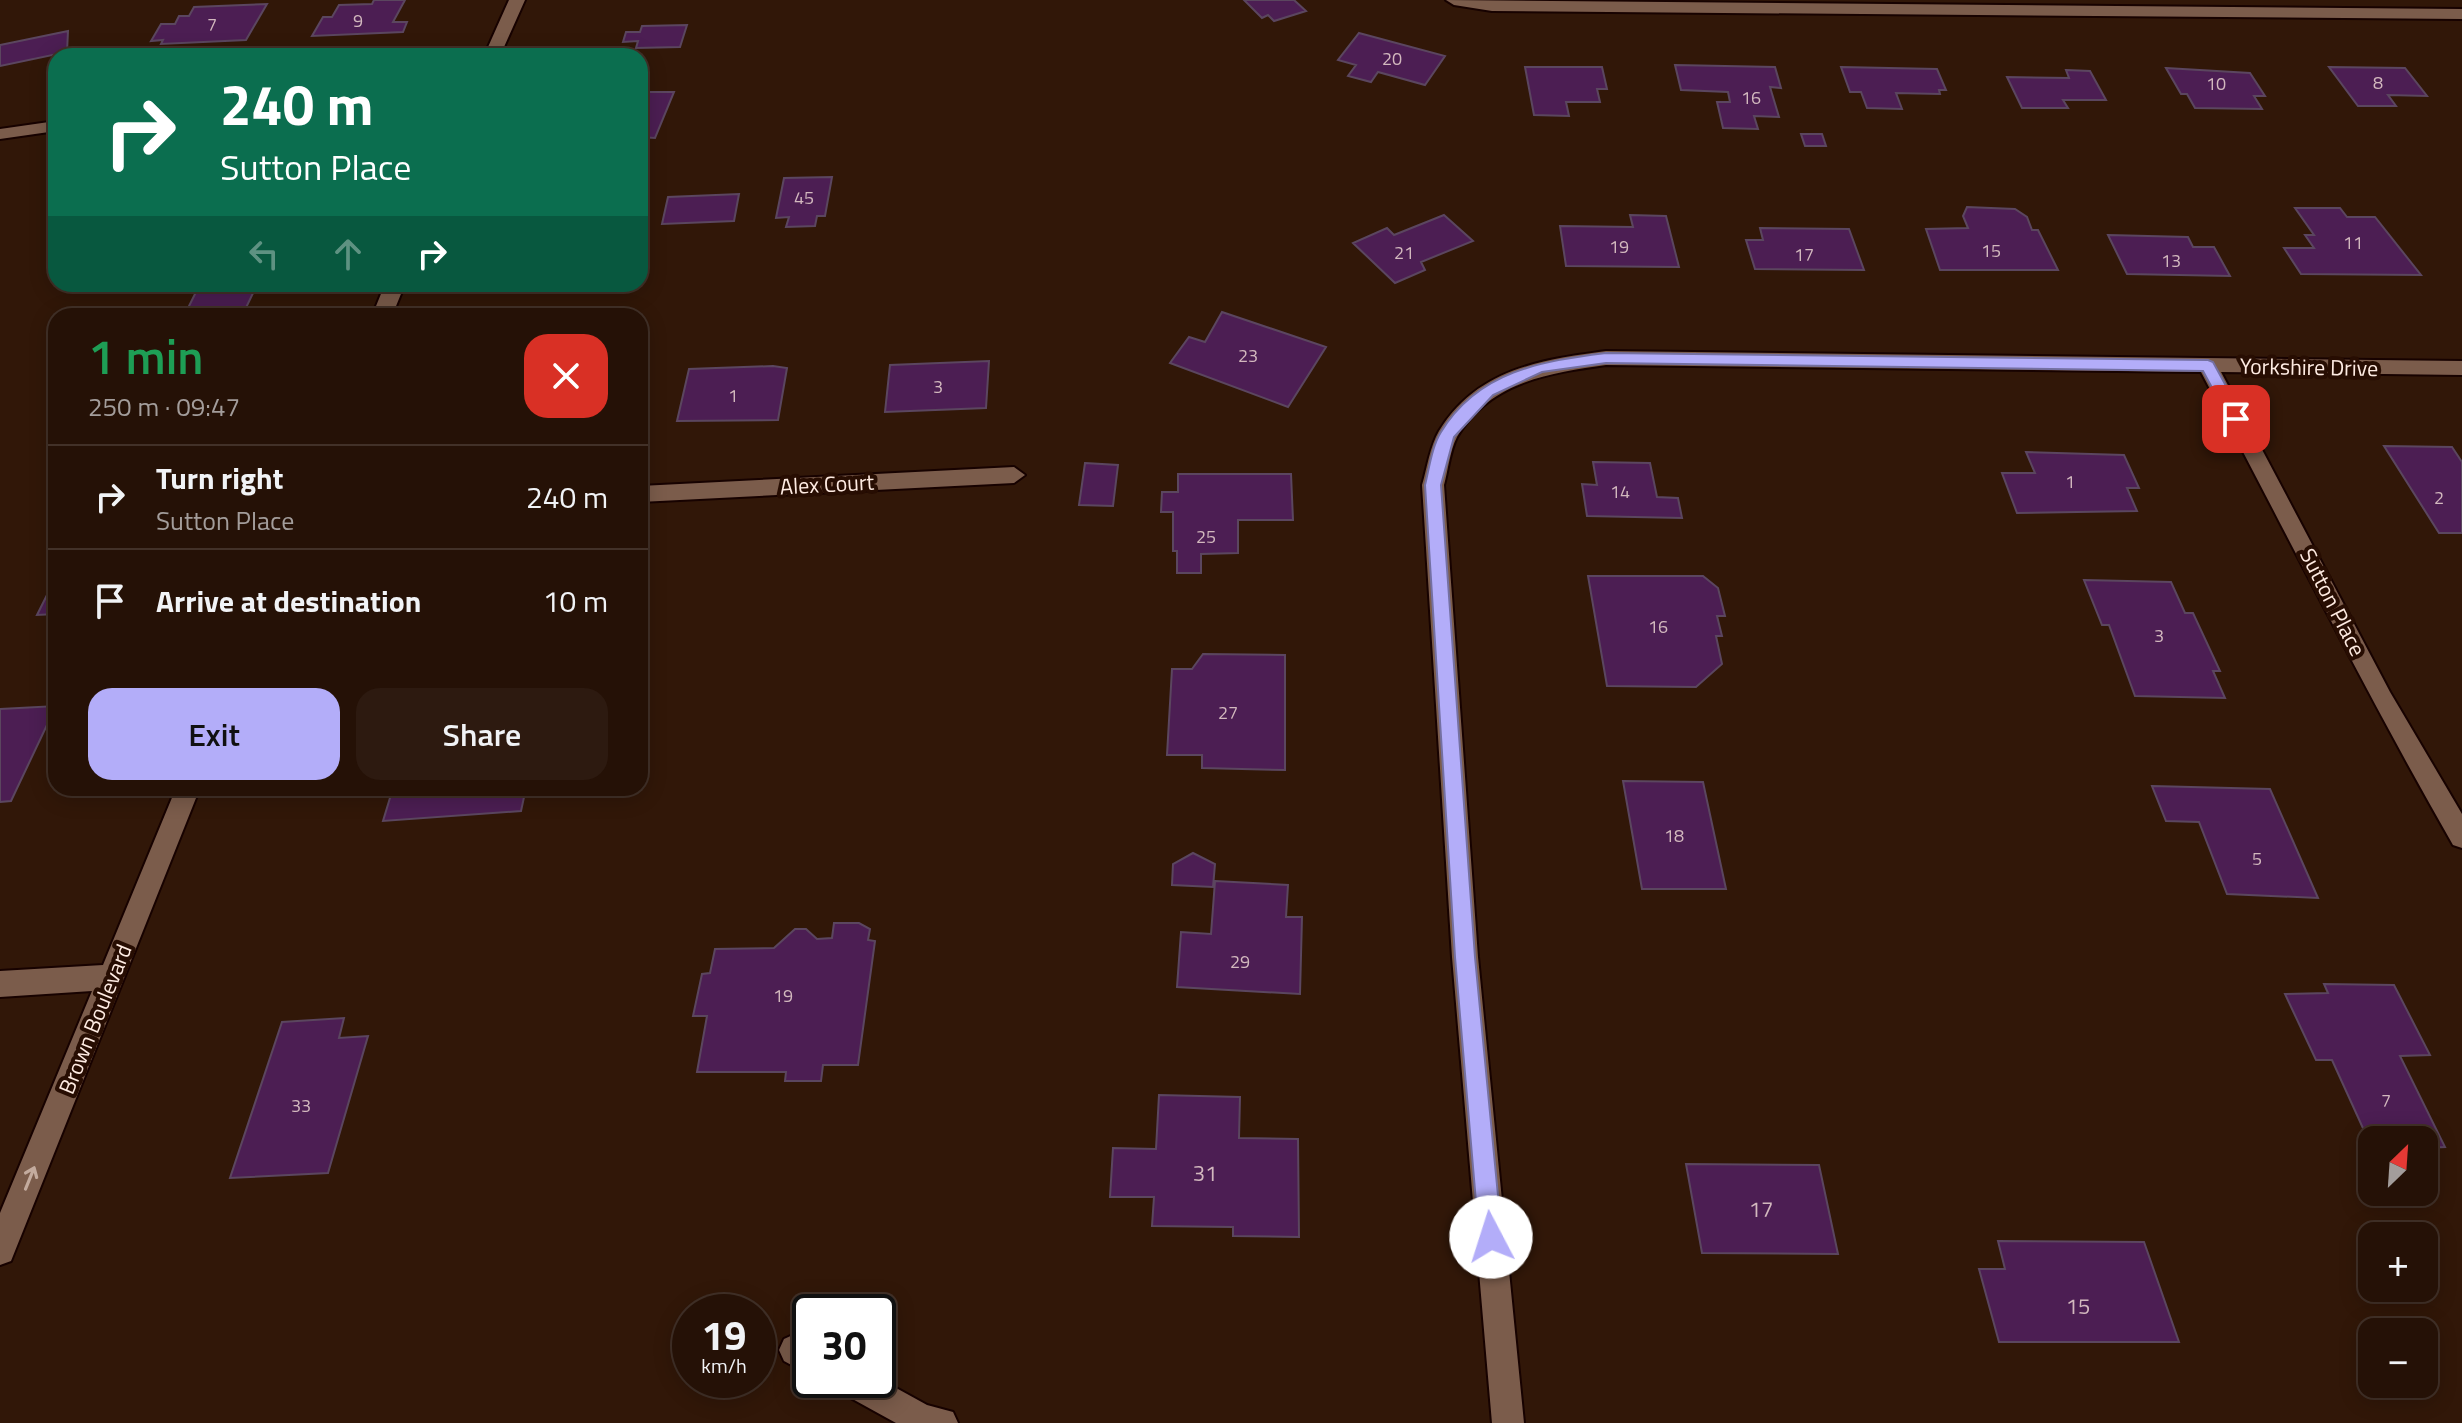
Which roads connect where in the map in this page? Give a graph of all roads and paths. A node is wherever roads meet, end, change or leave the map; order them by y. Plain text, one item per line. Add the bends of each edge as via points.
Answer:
1 (517, 0) edge
2 (1454, 0) edge
3 (2054, 5) edge
4 (2462, 14) edge
5 (496, 48) edge
6 (48, 127) edge
7 (0, 134) edge
8 (2208, 366) junction
9 (2462, 368) edge
10 (1014, 475) dead end
11 (648, 494) edge
12 (185, 796) edge
13 (2462, 837) edge
14 (112, 977) junction
15 (0, 984) edge
16 (0, 1250) edge
17 (882, 1398) edge
18 (942, 1423) edge
19 (1508, 1423) edge

1 - 5 street
2 - 3 street via 1492,6
3 - 4 street
6 - 7 street
8 - 9 street, Yorkshire Drive
8 - 13 street, Sutton Place via 2382,699
8 - 19 street, Yorkshire Drive via 1606,358 1539,367 1487,391 1447,435 1433,485 1465,957
10 - 11 street, Alex Court
12 - 14 street, Brown Boulevard
14 - 15 street
16 -> 14 street, Brown Boulevard
17 - 18 street via 924,1421

